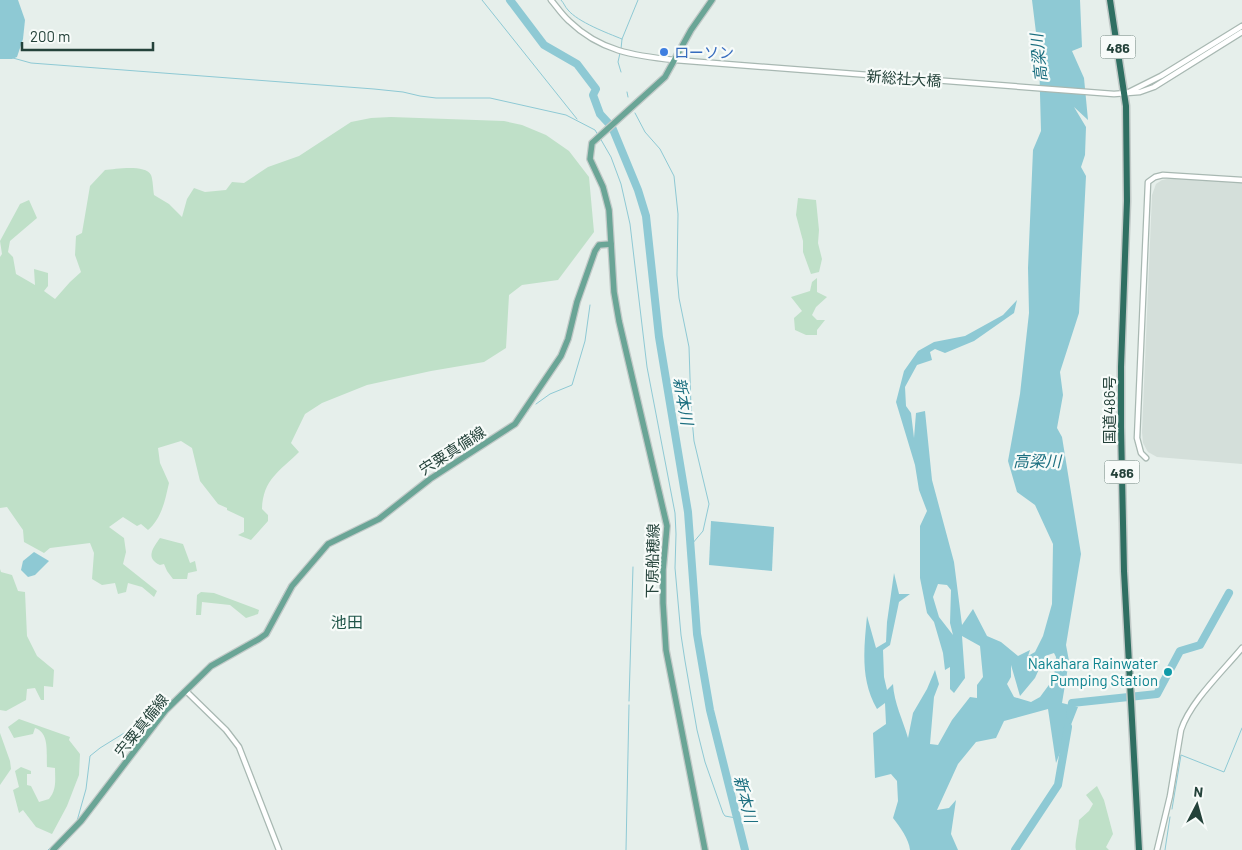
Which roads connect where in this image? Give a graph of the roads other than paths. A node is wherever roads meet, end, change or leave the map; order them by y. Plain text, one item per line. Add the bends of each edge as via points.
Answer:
1 (551, 0) edge
2 (712, 0) edge
3 (1110, 0) edge
4 (1242, 26) edge
5 (1242, 32) edge
6 (1208, 50) junction
7 (675, 60) junction
8 (1125, 94) junction
9 (1242, 180) edge
10 (611, 244) junction
11 (1146, 458) dead end
12 (1242, 648) edge
13 (186, 691) junction
14 (53, 850) edge
15 (279, 850) edge
16 (705, 850) edge
17 (1140, 850) edge
18 (1157, 850) edge

1 - 7 street, 新総社大橋 via 568,20 610,48 635,56
2 - 7 main road
3 - 8 highway, 国道486号 / 486
4 - 6 street
5 - 6 street
6 - 8 street
6 - 8 street, 新総社大橋 via 1169,79 1140,92
7 - 8 street, 新総社大橋
7 - 10 main road via 665,77 592,143 590,159 607,199
8 - 17 highway, 国道486号 / 486 via 1127,201 1121,427 1124,571
9 - 11 street via 1163,175 1148,182 1137,438 1141,453
10 - 13 main road, 宍粟真備線 via 599,246 595,251 561,356 516,424 430,479 379,519 328,544 290,590 263,637 211,666
10 - 16 main road, 下原船穂線 via 619,321 667,526 663,570 666,650
12 - 18 street via 1184,721
13 - 14 main road, 宍粟真備線 via 157,720 89,812
13 - 15 street via 239,747

